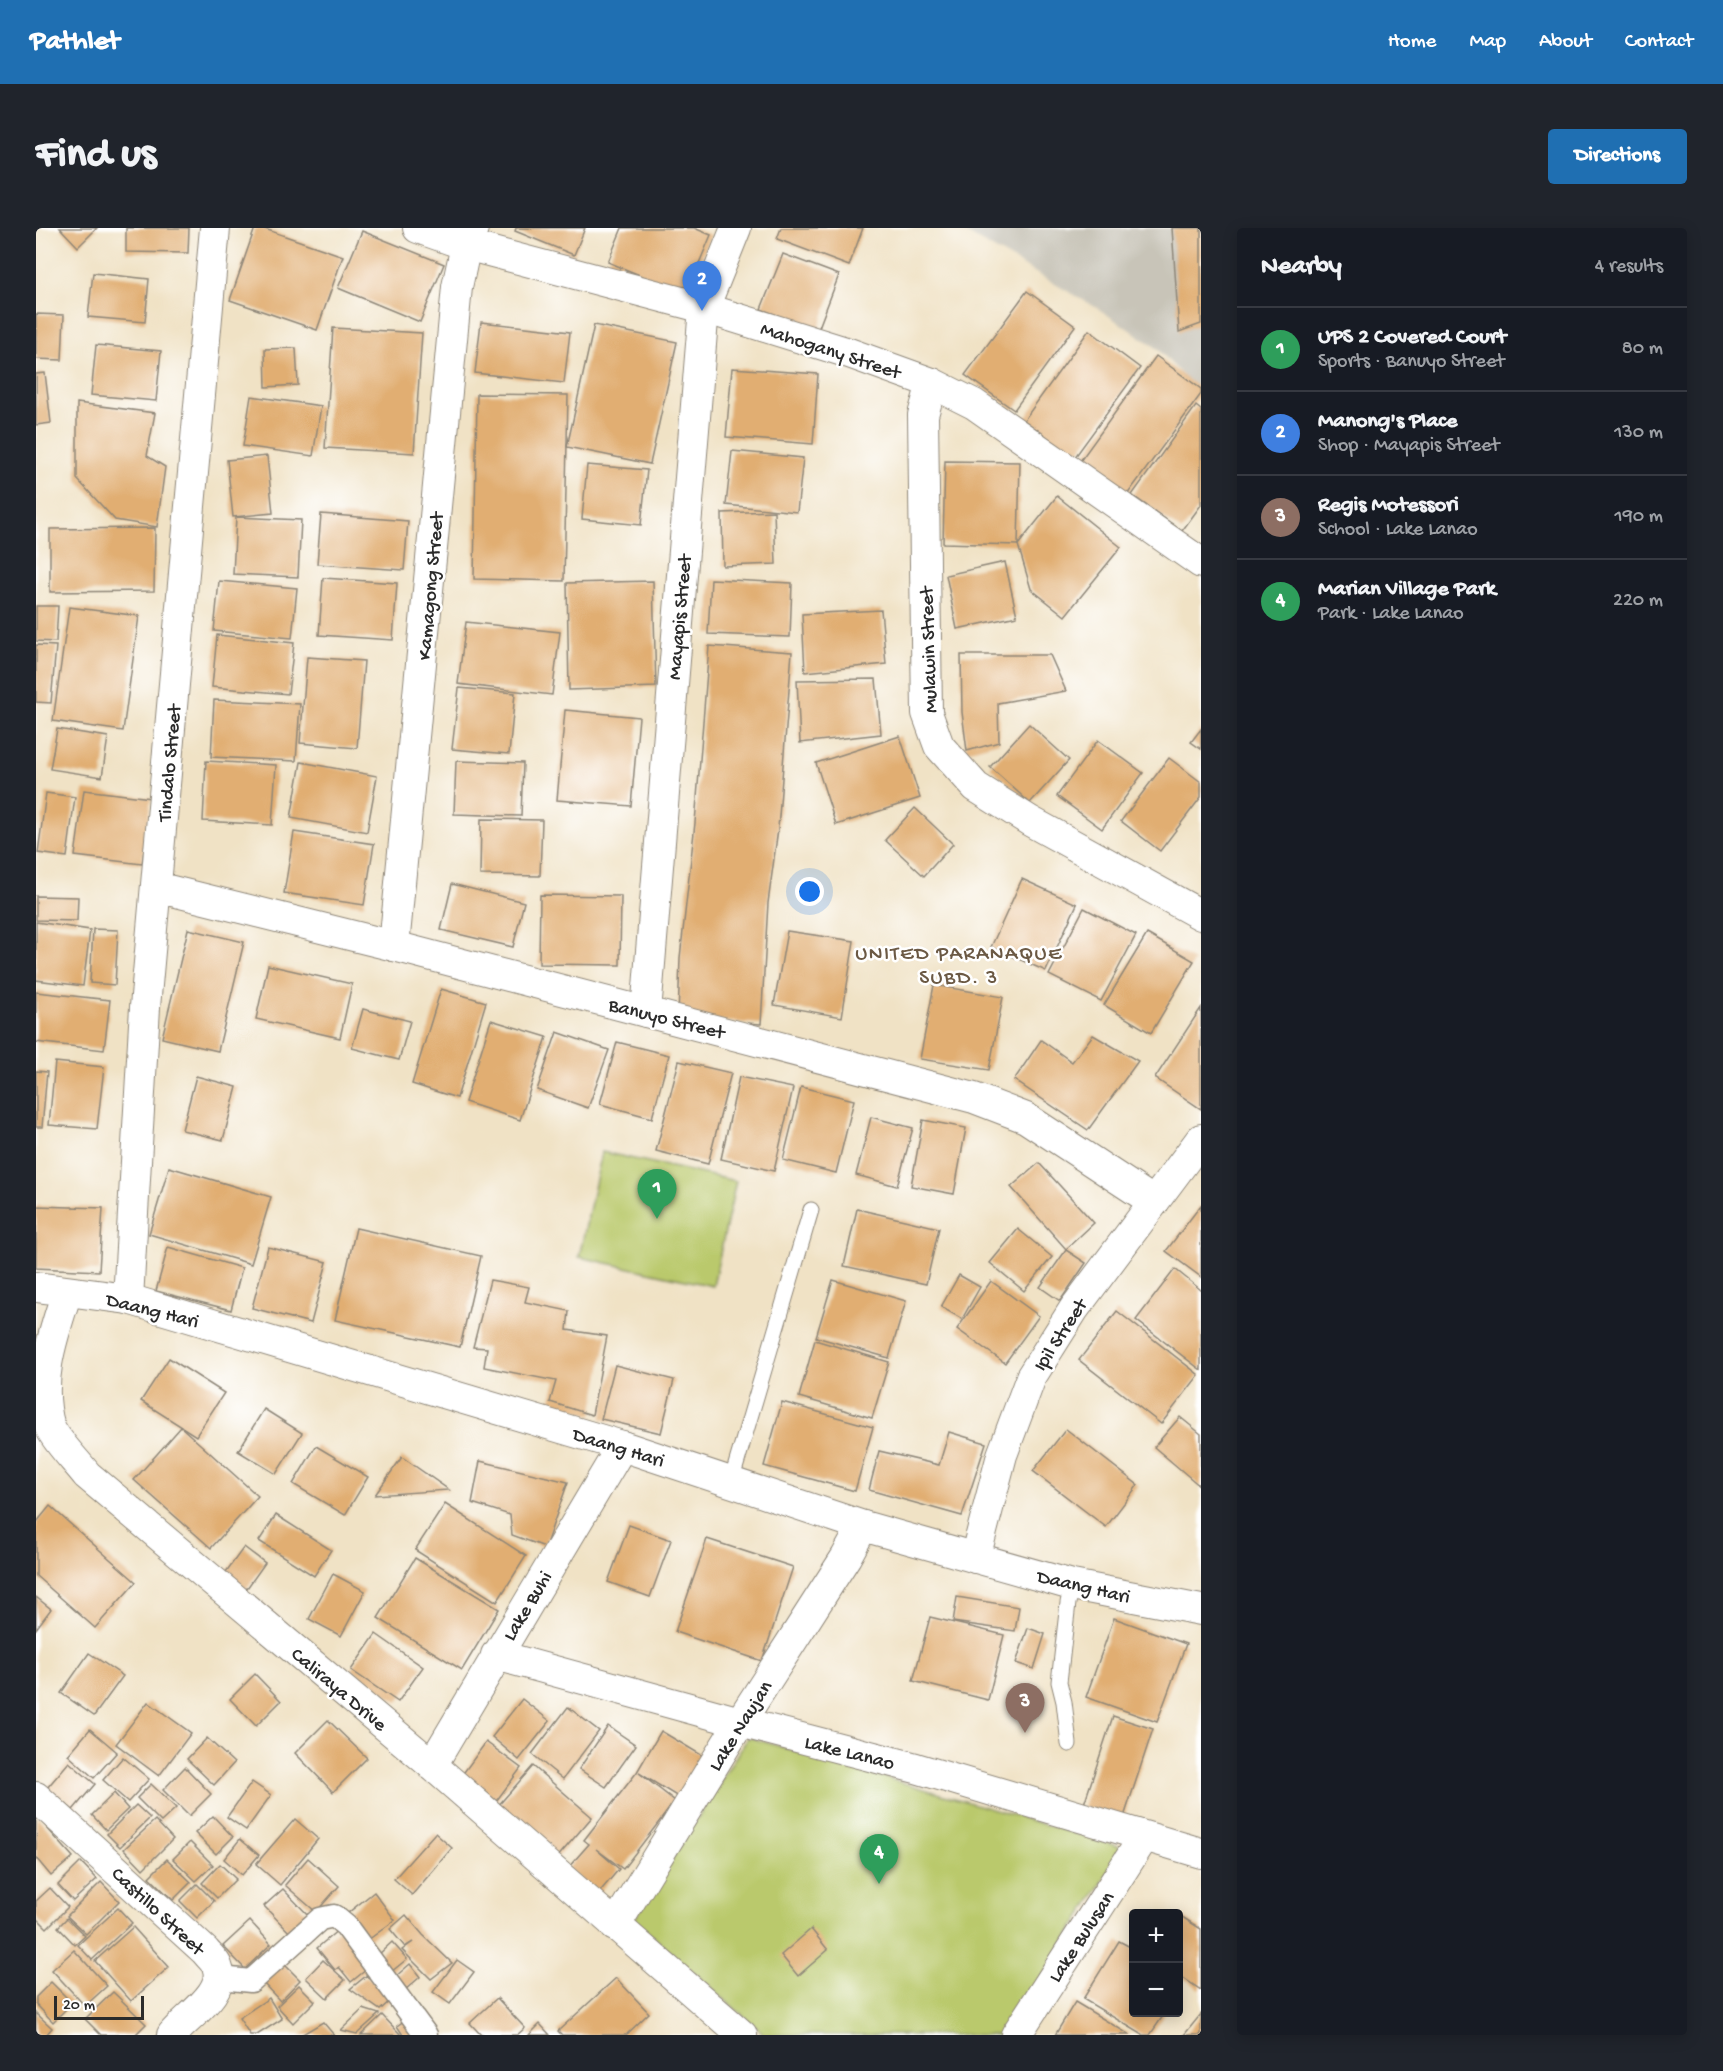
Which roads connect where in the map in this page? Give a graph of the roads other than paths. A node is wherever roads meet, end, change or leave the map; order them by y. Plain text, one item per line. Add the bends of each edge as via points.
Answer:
1 (215, 228) edge
2 (418, 228) edge
3 (736, 228) edge
4 (470, 236) edge
5 (704, 308) junction
6 (932, 383) junction
7 (1201, 563) edge
8 (156, 888) junction
9 (1201, 915) edge
10 (394, 946) junction
11 (646, 1012) junction
12 (1201, 1139) edge
13 (1154, 1202) junction
14 (811, 1210) dead end
15 (36, 1287) edge
16 (67, 1292) junction
17 (128, 1299) junction
18 (622, 1446) junction
19 (731, 1482) junction
20 (863, 1526) junction
21 (975, 1558) junction
22 (1072, 1585) junction
23 (1201, 1610) edge
24 (496, 1655) junction
25 (740, 1722) junction
26 (1069, 1744) dead end
27 (432, 1765) junction
28 (36, 1797) edge
29 (1144, 1837) junction
30 (1201, 1853) edge
31 (615, 1926) junction
32 (220, 1978) junction
33 (172, 2035) edge
34 (426, 2035) edge
35 (742, 2035) edge
36 (1016, 2035) edge

1 - 8 street, Tindalo Street
2 - 4 street, Mahogany Street
3 - 5 street, Mayapis Street
4 - 5 street, Mahogany Street
4 - 10 street, Kamagong Street via 457,287
5 - 6 street, Mahogany Street
5 - 11 street, Mayapis Street
6 - 7 street, Mahogany Street via 974,404
6 - 9 street, Mulawin Street via 923,415 927,714 939,746 976,788
8 - 10 street, Banuyo Street
8 - 17 street, Tindalo Street
10 - 11 street, Banuyo Street
11 - 13 street, Banuyo Street via 974,1098 1026,1118
12 - 13 street, Ipil Street
13 - 21 street, Ipil Street via 1074,1309 1031,1377 1002,1455
14 - 19 lane
15 - 16 street, Daang Hari
16 - 17 street, Daang Hari
16 - 27 street, Caliraya Drive via 43,1370 42,1398 51,1428 87,1475
17 - 18 street, Daang Hari
18 - 19 street, Daang Hari
18 - 24 street, Lake Buhi
19 - 20 street, Daang Hari
20 - 21 street, Daang Hari
20 - 25 street, Lake Naujan
21 - 22 street, Daang Hari
22 - 23 street, Daang Hari
22 - 26 lane via 1059,1682
24 - 25 street, Lake Lanao
24 - 27 street, Lake Buhi
25 - 29 street, Lake Lanao via 916,1768
25 - 31 street, Lake Naujan
27 - 31 street, Caliraya Drive
28 - 32 street, Castillo Street via 205,1951 217,1965
29 - 30 street, Lake Lanao
29 - 36 street, Lake Bulusan
31 - 35 street, Caliraya Drive
32 - 33 street via 215,1992
32 - 34 street via 251,1981 320,1919 334,1916 346,1926

